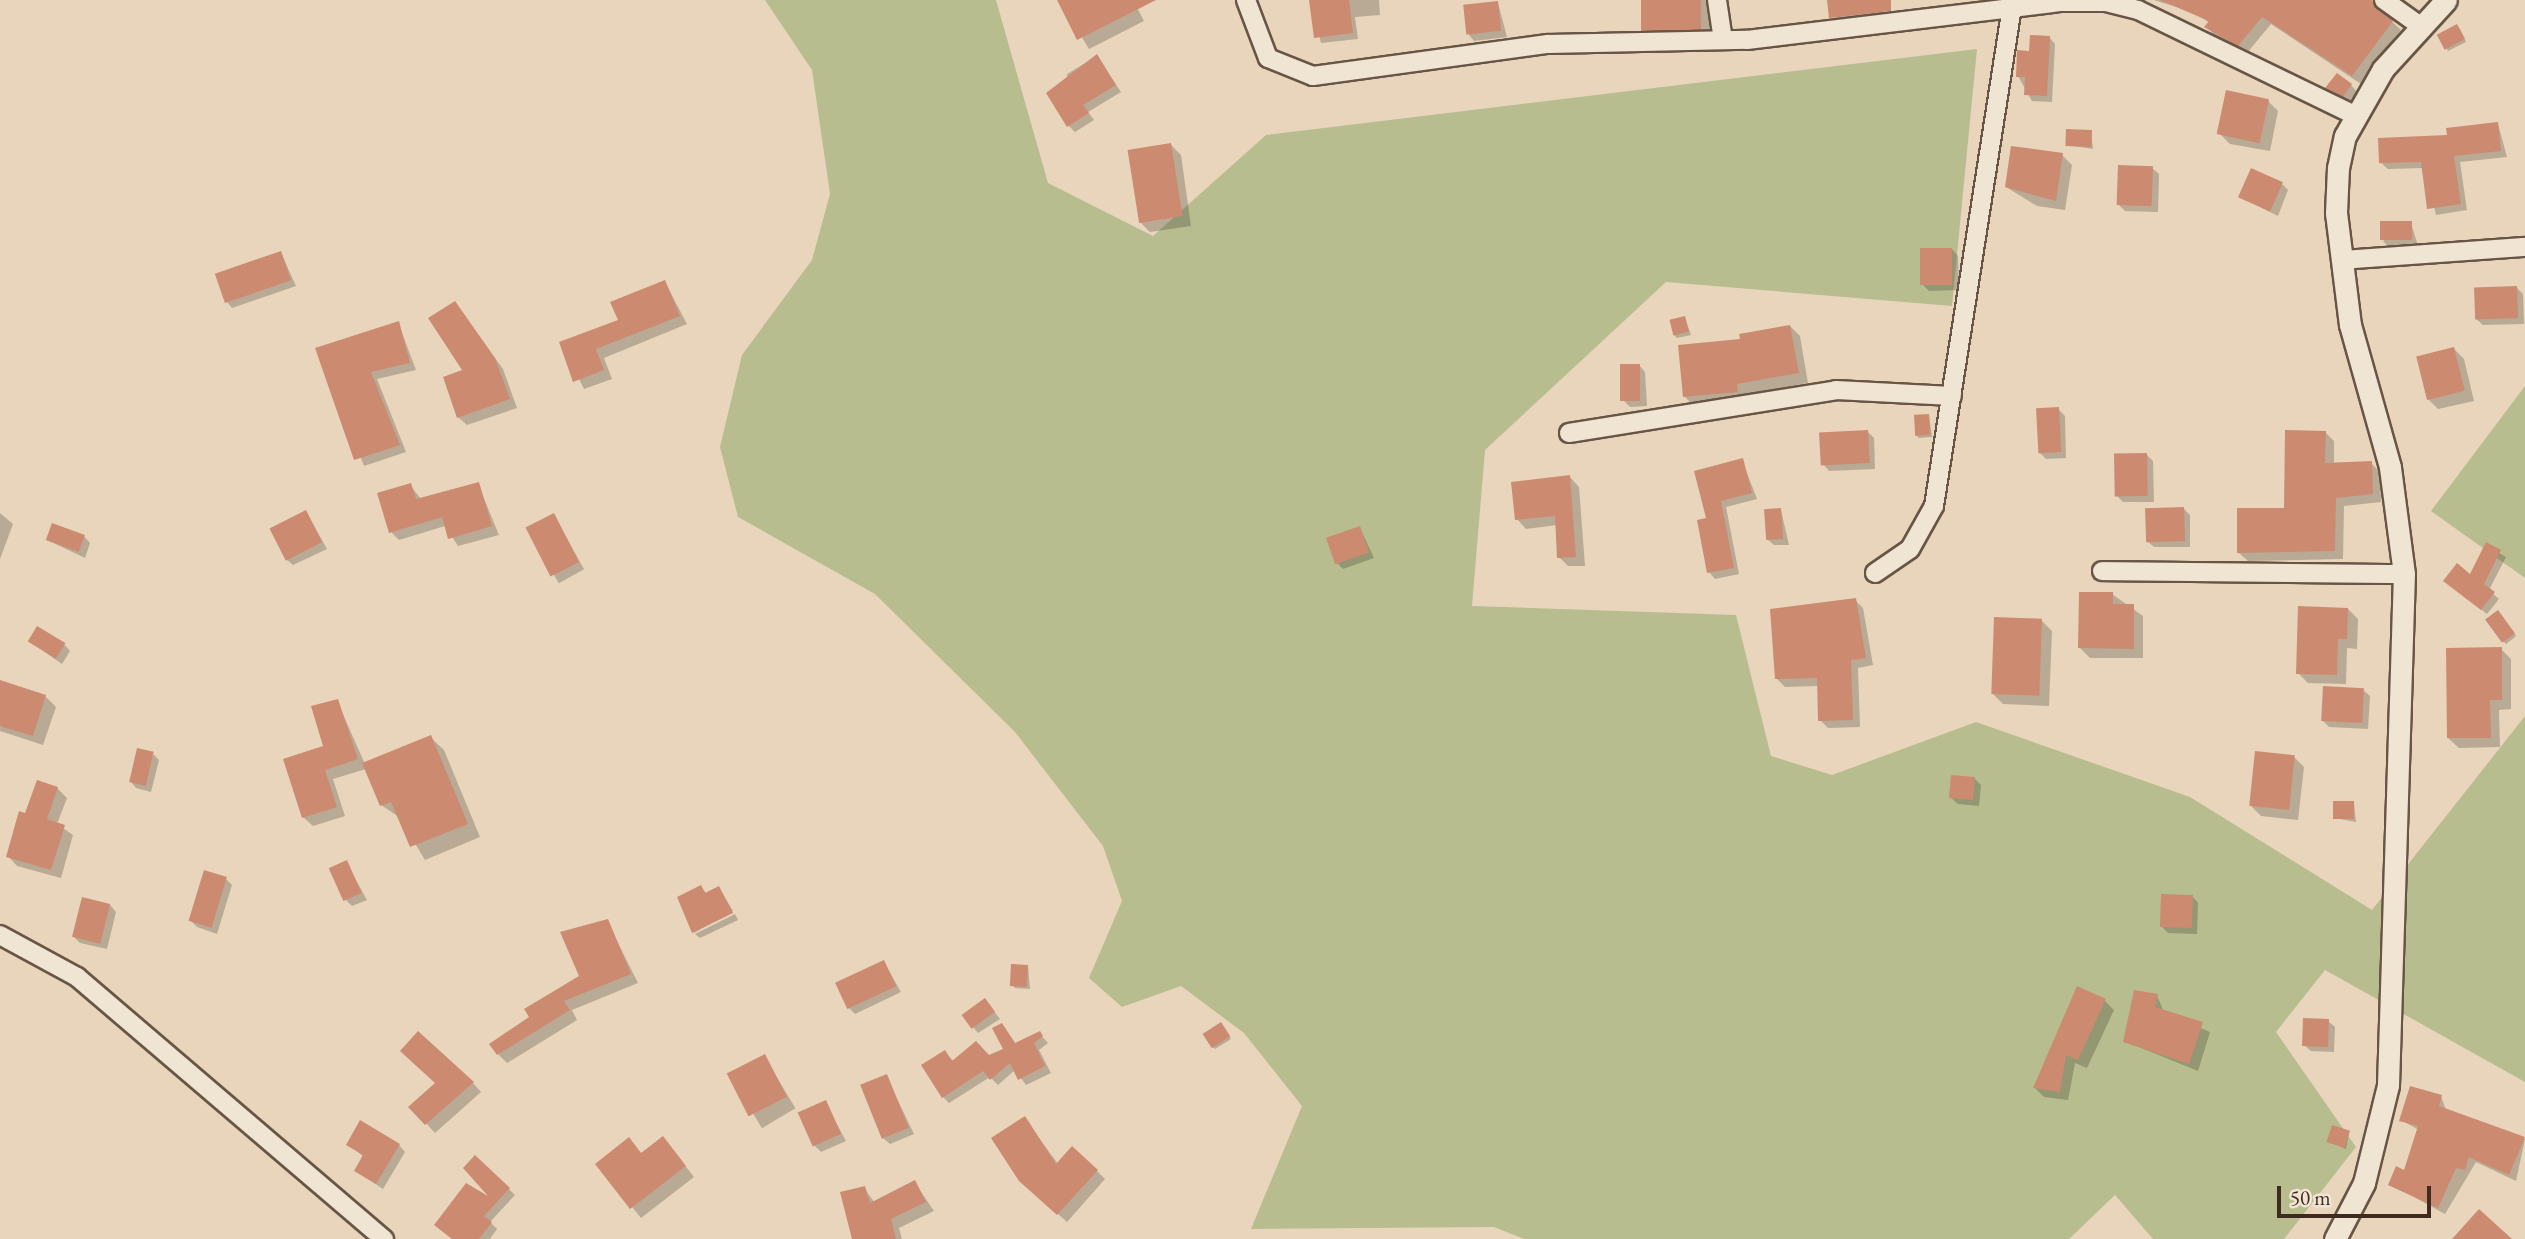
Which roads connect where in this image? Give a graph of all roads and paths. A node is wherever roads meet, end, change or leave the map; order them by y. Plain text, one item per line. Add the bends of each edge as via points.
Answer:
1 (1246, 0) edge
2 (1717, 0) edge
3 (2384, 0) edge
4 (2446, 0) edge
5 (2012, 7) junction
6 (2419, 25) junction
7 (1723, 40) junction
8 (2356, 116) junction
9 (2525, 247) edge
10 (2342, 260) junction
11 (1952, 396) junction
12 (1569, 433) dead end
13 (2102, 571) dead end
14 (1875, 573) dead end
15 (2404, 574) junction
16 (0, 935) edge
17 (384, 1239) edge
18 (2335, 1239) edge

1 - 7 street via 1268,58 1313,76 1548,44
2 - 7 street
3 - 6 street
4 - 6 street
5 - 7 street
5 - 8 street via 2106,2 2138,10
5 - 11 street
6 - 8 street
8 - 10 street via 2339,169
9 - 10 street
10 - 15 street via 2350,325 2390,467
11 - 12 street via 1836,390
11 - 14 street via 1934,506 1910,549
13 - 15 street
15 - 18 street via 2388,1085 2364,1183
16 - 17 street via 77,977

